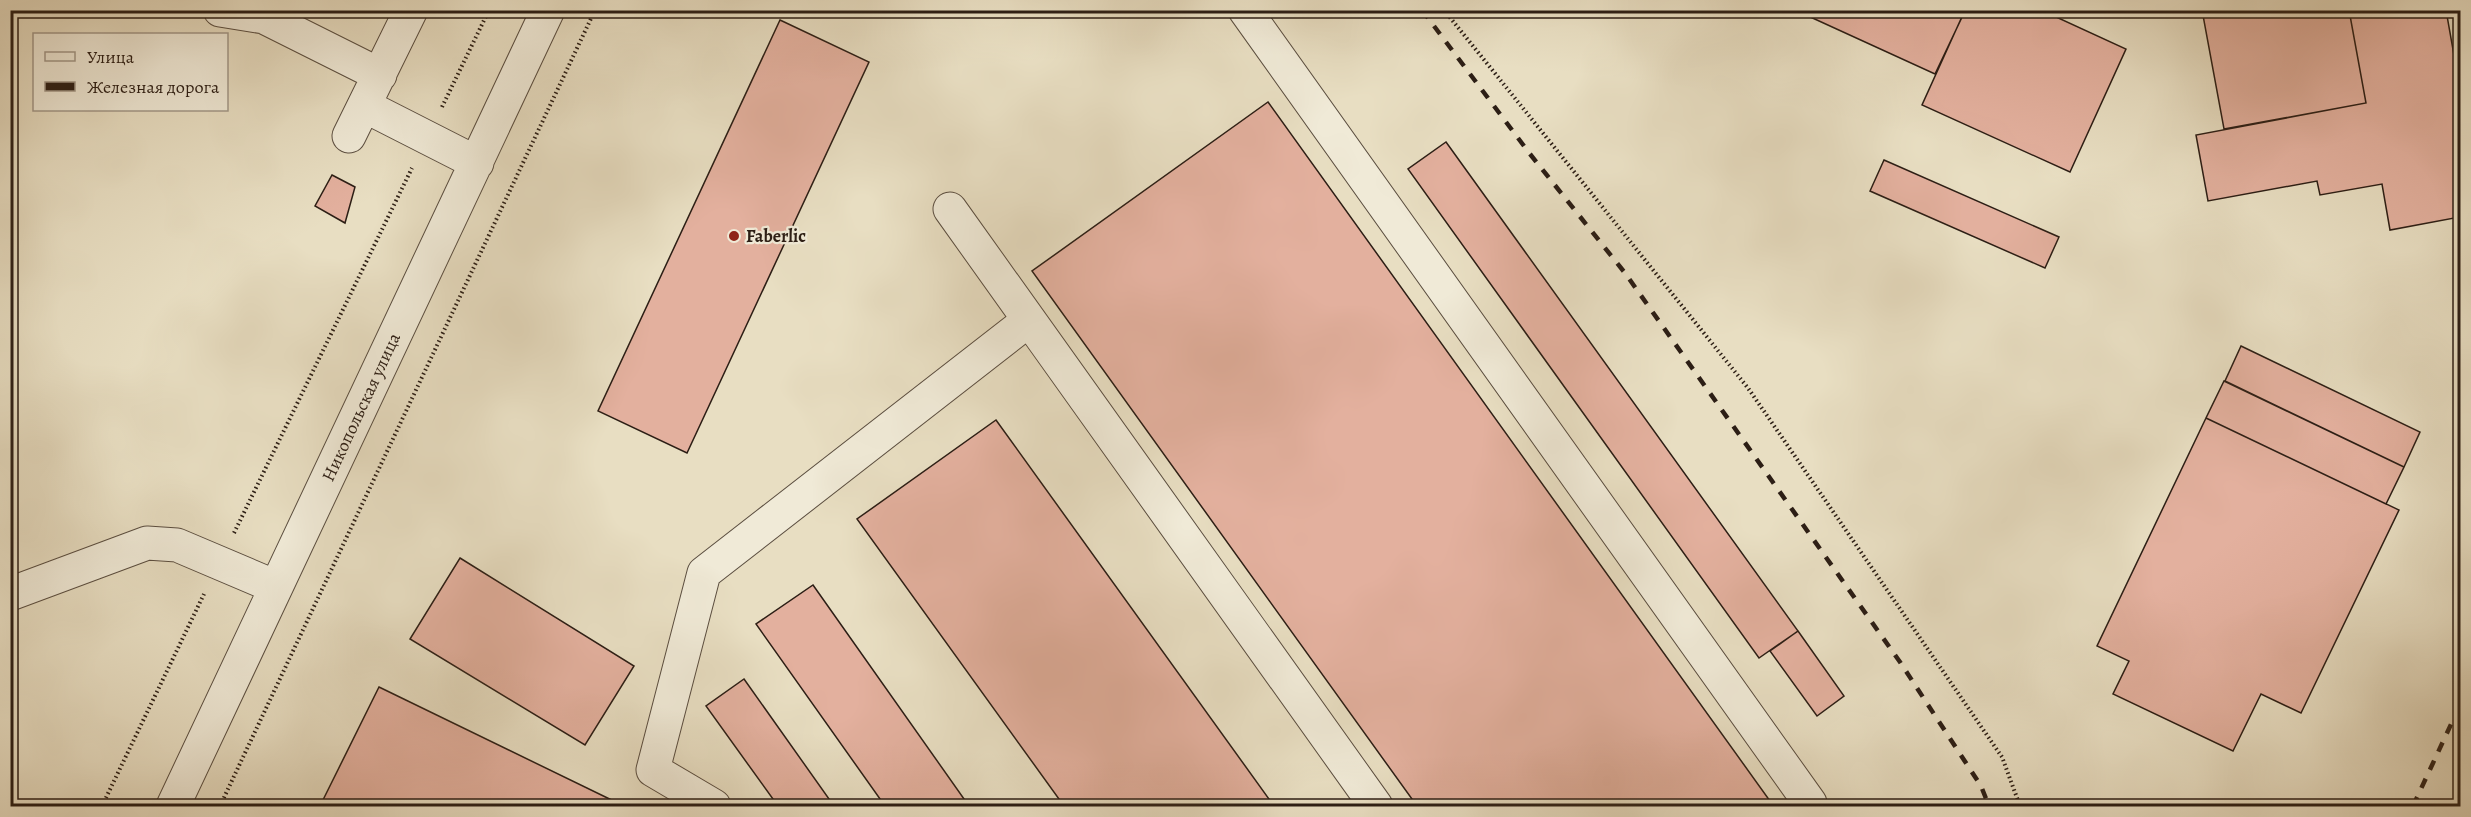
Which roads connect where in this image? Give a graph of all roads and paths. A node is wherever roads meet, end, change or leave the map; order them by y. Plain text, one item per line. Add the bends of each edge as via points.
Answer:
1 (220, 10) edge
2 (411, 10) edge
3 (489, 10) edge
4 (548, 10) edge
5 (595, 10) edge
6 (1245, 10) edge
7 (1444, 10) edge
8 (380, 75) junction
9 (365, 106) junction
10 (349, 136) dead end
11 (427, 138) junction
12 (477, 163) junction
13 (950, 209) dead end
14 (1029, 320) junction
15 (220, 561) junction
16 (276, 587) junction
17 (10, 594) edge
18 (173, 805) edge
19 (102, 807) edge
20 (220, 807) edge
21 (714, 807) edge
22 (1376, 807) edge
23 (1804, 807) edge
24 (2020, 807) edge

1 - 8 street via 264,17
2 - 8 street
3 - 11 path
4 - 12 street, Никопольская улица
5 - 20 path
6 - 23 street via 1810,803
7 - 24 path via 1748,388 2002,757
8 - 9 street
9 - 10 street
9 - 11 street
11 - 12 street
11 - 15 path
12 - 16 street, Никопольская улица
13 - 14 street
14 - 21 street via 704,573 653,770
14 - 22 street
15 - 16 street
15 - 17 street via 177,545 147,543
15 - 19 path
16 - 18 street, Никопольская улица

